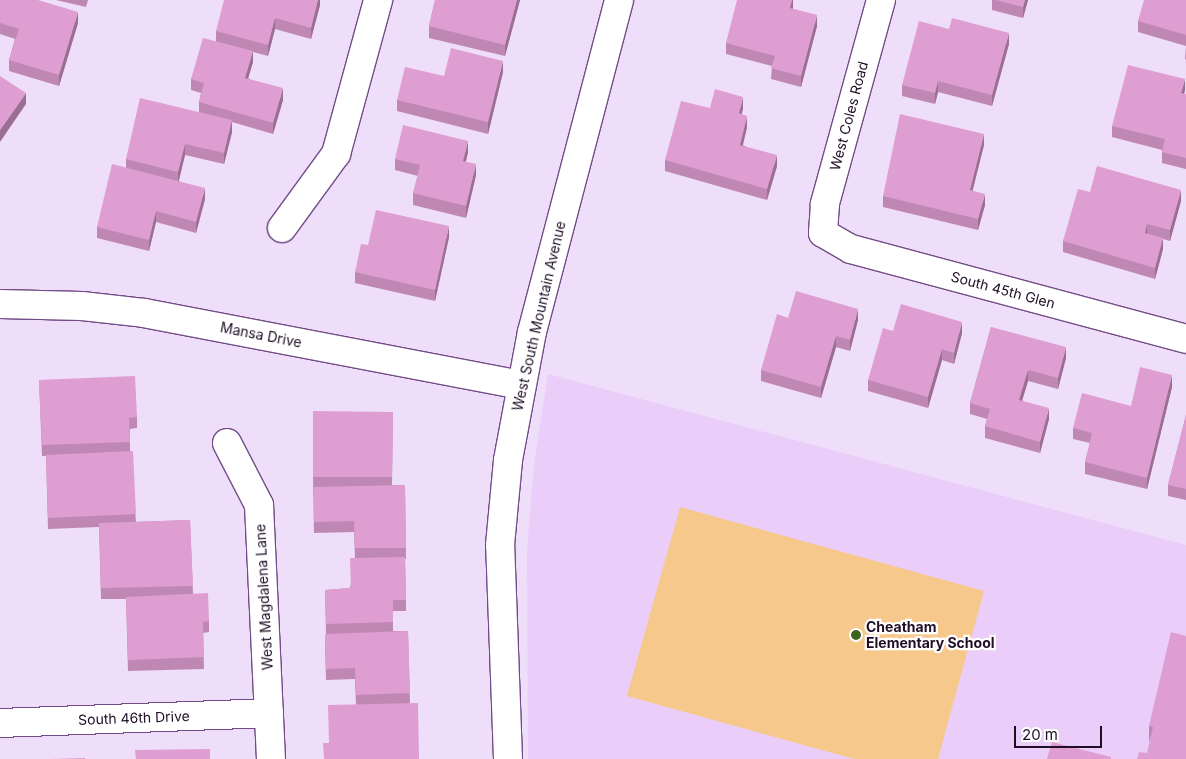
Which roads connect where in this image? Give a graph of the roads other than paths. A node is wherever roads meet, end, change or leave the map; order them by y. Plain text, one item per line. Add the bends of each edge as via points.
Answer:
1 (378, 0) edge
2 (619, 0) edge
3 (880, 0) edge
4 (282, 228) dead end
5 (823, 233) joint
6 (0, 304) edge
7 (1186, 339) edge
8 (520, 385) junction
9 (227, 443) dead end
10 (269, 713) junction
11 (0, 723) edge
12 (271, 759) edge
13 (508, 759) edge

1 - 4 street via 336,154
2 - 8 street, West South Mountain Avenue
3 - 5 street, West Coles Road via 825,204
5 - 7 street, South 45th Glen via 851,249
6 - 8 street, Mansa Drive via 82,306 144,313
8 - 13 street, West South Mountain Avenue via 508,460 500,545
9 - 10 street, West Magdalena Lane via 260,505
10 - 11 street, South 46th Drive
10 - 12 street, West Magdalena Lane

